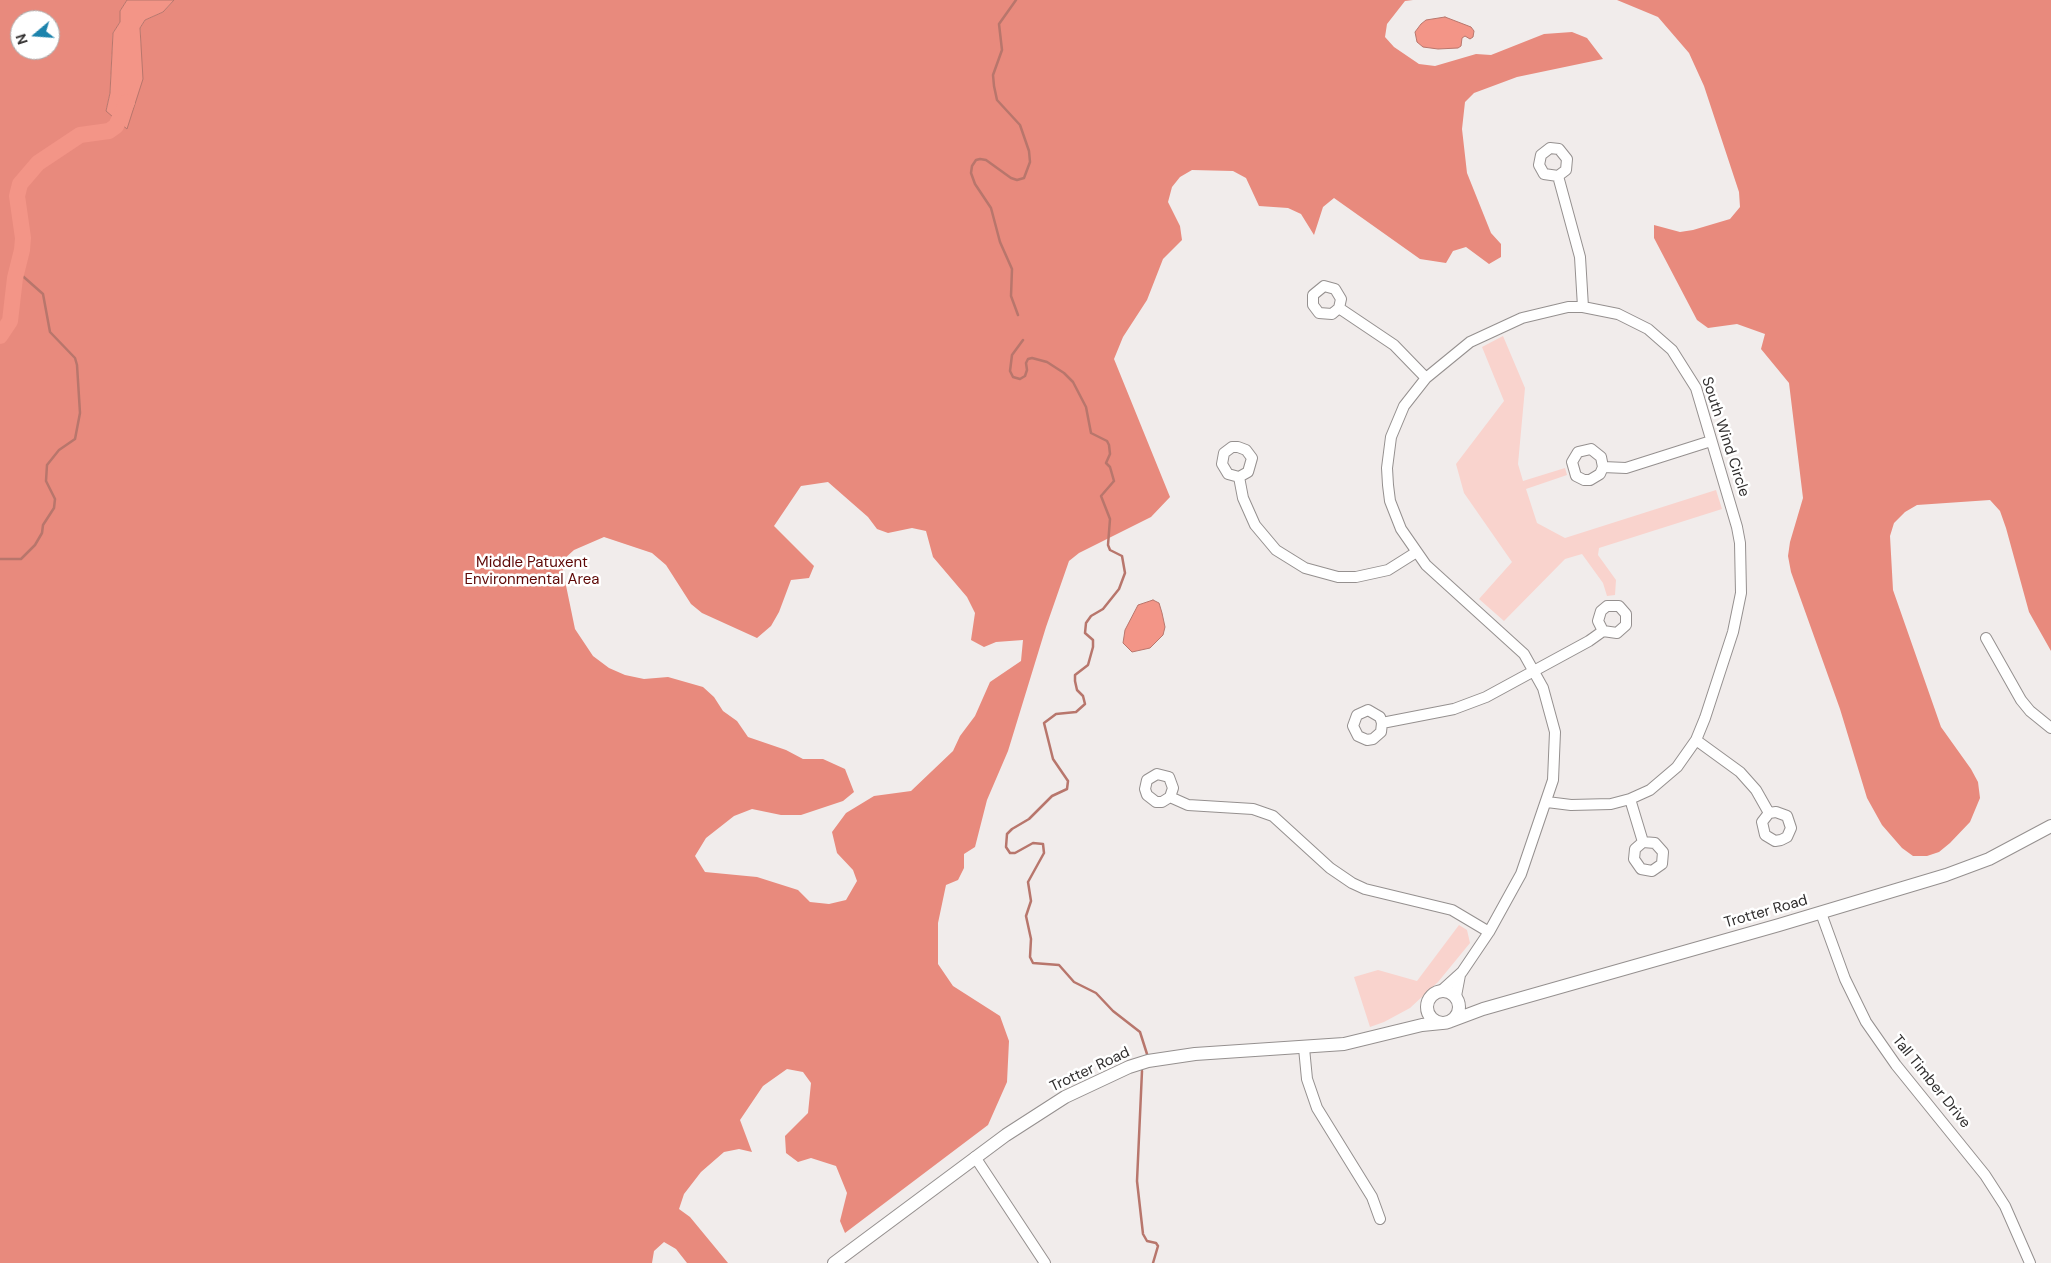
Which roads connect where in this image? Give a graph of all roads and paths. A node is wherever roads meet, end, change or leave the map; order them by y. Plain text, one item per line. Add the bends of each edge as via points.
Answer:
1 (1558, 176) dead end
2 (1583, 307) junction
3 (1339, 308) dead end
4 (1426, 378) junction
5 (1711, 441) junction
6 (1603, 467) dead end
7 (1240, 476) dead end
8 (1415, 553) junction
9 (1603, 631) dead end
10 (1986, 638) dead end
11 (1534, 670) junction
12 (1382, 723) dead end
13 (2051, 728) edge
14 (1696, 740) junction
15 (1170, 797) dead end
16 (1630, 799) junction
17 (1547, 802) junction
18 (1770, 813) dead end
19 (2051, 826) edge
20 (1643, 842) dead end
21 (1821, 913) junction
22 (1490, 932) junction
23 (1462, 972) junction
24 (1441, 991) junction
25 (1457, 998) junction
26 (1427, 1004) junction
27 (1483, 1009) junction
28 (1446, 1022) junction
29 (1408, 1028) junction
30 (1304, 1048) junction
31 (975, 1157) junction
32 (1380, 1219) dead end
33 (834, 1263) edge
34 (1046, 1263) edge
35 (2030, 1263) edge

1 - 2 street via 1580,257
2 - 4 street, South Wind Circle via 1538,314 1496,328 1460,349
2 - 5 street, South Wind Circle via 1601,309 1633,320 1661,338 1696,388
3 - 4 street via 1394,345
4 - 8 street, South Wind Circle via 1396,421 1387,468 1395,516
5 - 6 street via 1626,468
5 - 14 street, South Wind Circle via 1737,527 1742,575 1733,632
7 - 8 street via 1248,512 1265,539 1289,560 1304,568 1338,577 1356,577 1388,570
8 - 11 street, South Wind Circle via 1512,643
9 - 11 street
10 - 13 street via 2021,700
11 - 12 street via 1486,697 1462,706
11 - 17 street, South Wind Circle via 1548,700 1555,732 1556,766
14 - 16 street, South Wind Circle via 1664,779
14 - 18 street via 1740,772
15 - 22 street via 1188,804 1264,812 1282,822 1330,868 1352,883 1452,910
16 - 17 street, South Wind Circle via 1594,806
16 - 20 street
17 - 22 street, South Wind Circle via 1520,874
19 - 21 street, Trotter Road via 1968,867
21 - 27 street, Trotter Road
21 - 35 street, Tall Timber Drive via 1845,979 1866,1022 1896,1065 1985,1175 2005,1206
22 - 23 street, South Wind Circle
23 - 24 street, South Wind Circle
23 - 25 street, South Wind Circle via 1457,982
24 - 25 street via 1449,991
24 - 26 street
25 - 27 street via 1467,1006
25 - 28 street via 1459,1012
26 - 28 street via 1432,1018
26 - 29 street via 1418,1020
27 - 28 street, Trotter Road
28 - 29 street, Trotter Road
29 - 30 street, Trotter Road via 1344,1044
30 - 31 street, Trotter Road via 1194,1054 1129,1067 1065,1097
30 - 32 street via 1307,1079 1317,1108 1372,1197
31 - 33 street, Trotter Road
31 - 34 street

